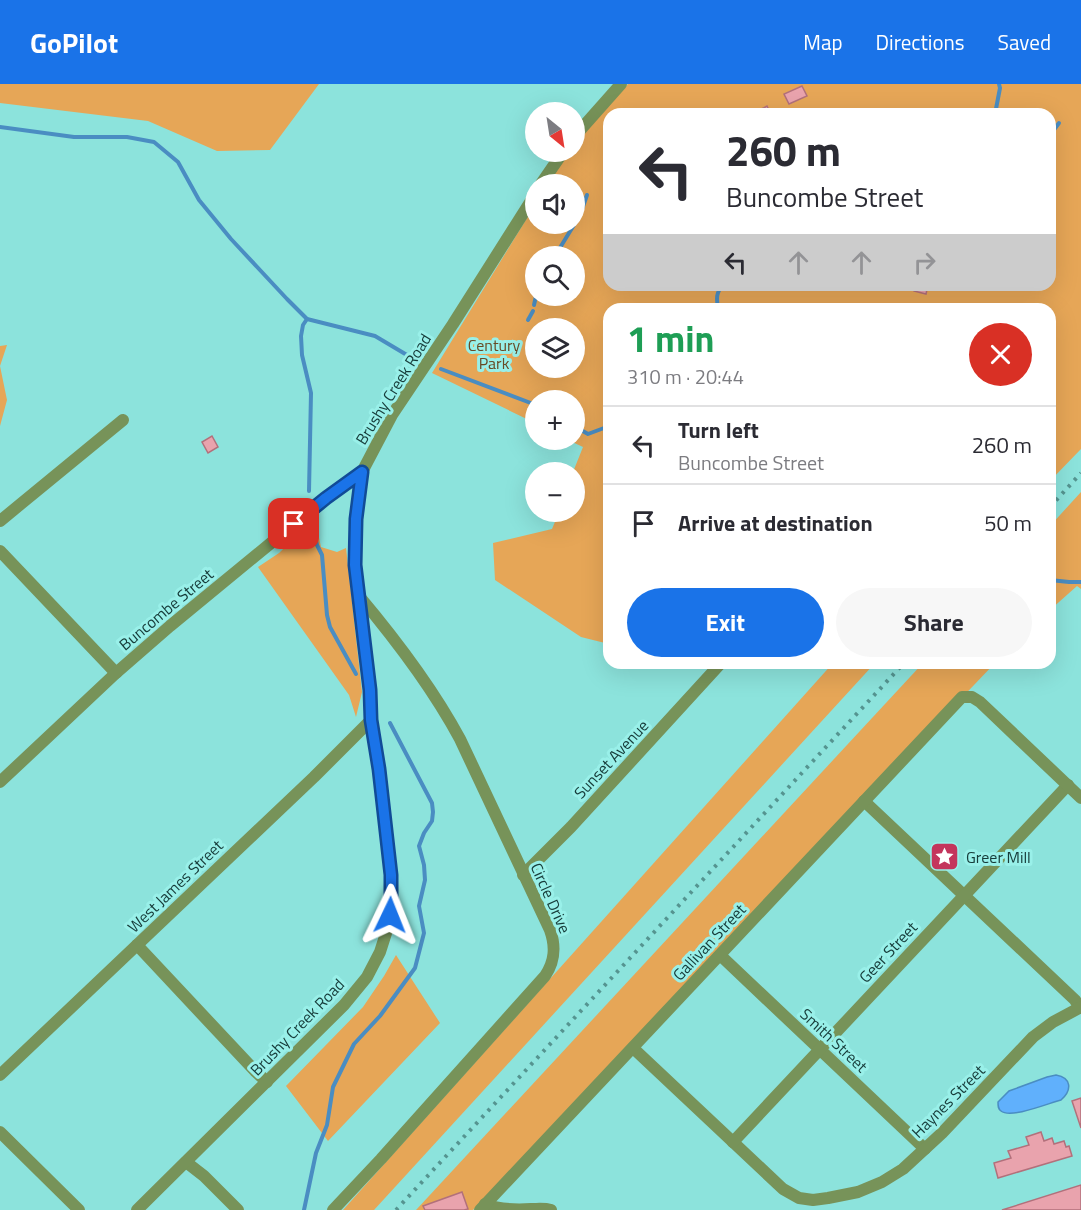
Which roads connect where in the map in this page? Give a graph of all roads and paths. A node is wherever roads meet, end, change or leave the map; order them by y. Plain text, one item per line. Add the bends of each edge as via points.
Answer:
1 (621, 84) edge
2 (585, 125) edge
3 (525, 210) edge
4 (123, 420) dead end
5 (362, 472) junction
6 (0, 521) edge
7 (0, 551) edge
8 (359, 596) junction
9 (716, 669) edge
10 (117, 673) junction
11 (371, 720) junction
12 (0, 782) edge
13 (1068, 785) junction
14 (1081, 798) edge
15 (864, 801) junction
16 (523, 875) junction
17 (965, 895) junction
18 (137, 945) junction
19 (720, 955) junction
20 (1081, 1008) edge
21 (633, 1048) junction
22 (820, 1049) junction
23 (0, 1075) edge
24 (267, 1082) junction
25 (0, 1132) edge
26 (733, 1142) junction
27 (925, 1149) junction
28 (186, 1162) junction
29 (828, 1198) junction
30 (482, 1207) edge
31 (79, 1210) edge
32 (137, 1210) edge
33 (238, 1210) edge
34 (333, 1210) edge
35 (551, 1210) edge
36 (836, 1210) edge

1 - 2 street
3 - 5 street, Brushy Creek Road via 392,415
4 - 6 street
5 - 8 street, Brushy Creek Road via 355,534
5 - 10 street, Buncombe Street
7 - 10 street
8 - 11 street, Brushy Creek Road
8 - 16 street, Circle Drive via 446,713
9 - 16 street, Sunset Avenue
10 - 12 street, Buncombe Street
11 - 18 street, West James Street
11 - 24 street, Brushy Creek Road via 391,875 385,939 374,965 344,1005
13 - 14 street
13 - 15 street, Gallivan Street via 980,702 962,697
13 - 17 street, Geer Street
15 - 17 street
15 - 19 street, Gallivan Street
16 - 34 street, Circle Drive via 553,940 550,969
17 - 20 street
17 - 22 street, Geer Street
18 - 23 street, West James Street
18 - 24 street
19 - 21 street, Gallivan Street
19 - 22 street, Smith Street
20 - 27 street, Haynes Street via 1033,1037
21 - 26 street, Haynes Street
21 - 30 street, Gallivan Street
22 - 26 street, Geer Street
22 - 27 street, Smith Street
24 - 28 street, Brushy Creek Road
25 - 31 street
26 - 29 street, Haynes Street via 790,1194 807,1199
27 - 29 street, Haynes Street via 882,1182
28 - 32 street, Brushy Creek Road
28 - 33 street
29 - 36 street
30 - 35 street

